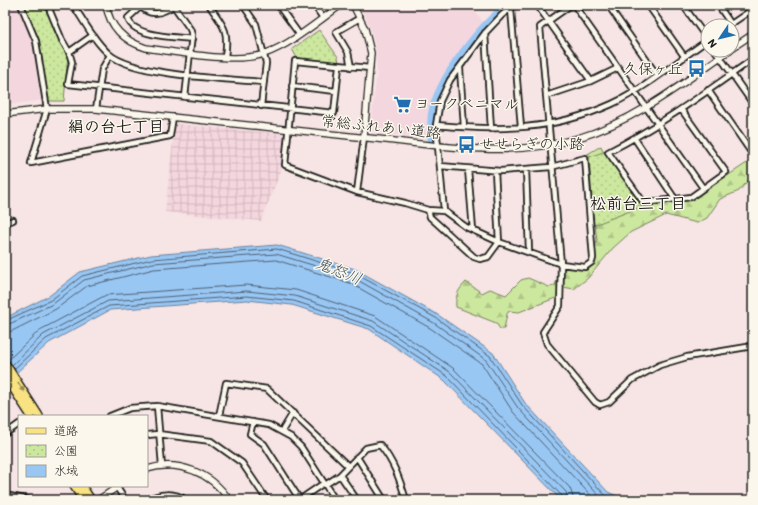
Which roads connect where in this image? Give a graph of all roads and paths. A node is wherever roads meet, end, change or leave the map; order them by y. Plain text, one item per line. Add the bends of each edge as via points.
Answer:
1 (21, 5) edge
2 (49, 5) edge
3 (73, 5) edge
4 (106, 5) edge
5 (174, 5) edge
6 (209, 5) edge
7 (243, 5) edge
8 (278, 5) edge
9 (314, 5) edge
10 (341, 5) edge
11 (353, 5) edge
12 (515, 5) edge
13 (537, 5) edge
14 (571, 5) edge
15 (574, 5) edge
16 (608, 5) edge
17 (648, 5) edge
18 (683, 5) edge
19 (718, 5) edge
20 (139, 6) edge
21 (511, 9) junction
22 (753, 9) edge
23 (323, 18) junction
24 (360, 18) junction
25 (726, 18) edge
26 (740, 18) edge
27 (548, 21) junction
28 (700, 29) edge
29 (485, 33) junction
30 (299, 34) junction
31 (753, 34) edge
32 (93, 35) junction
33 (192, 39) junction
34 (740, 43) edge
35 (700, 45) edge
36 (69, 52) junction
37 (190, 53) junction
38 (264, 54) junction
39 (110, 55) junction
40 (684, 56) junction
41 (225, 57) junction
42 (719, 58) edge
43 (721, 58) edge
44 (753, 59) edge
45 (339, 66) junction
46 (351, 67) junction
47 (370, 68) junction
48 (460, 68) junction
49 (618, 68) junction
50 (732, 74) junction
51 (188, 75) junction
52 (657, 75) junction
53 (591, 81) junction
54 (264, 82) junction
55 (292, 86) junction
56 (99, 89) junction
57 (336, 90) junction
58 (708, 90) junction
59 (634, 91) junction
60 (546, 96) junction
61 (185, 97) junction
62 (753, 104) edge
63 (262, 106) junction
64 (646, 108) junction
65 (47, 109) junction
66 (681, 109) junction
67 (96, 110) junction
68 (290, 110) junction
69 (5, 114) edge
70 (173, 117) junction
71 (436, 124) junction
72 (548, 125) junction
73 (659, 125) junction
74 (464, 127) junction
75 (521, 128) junction
76 (289, 129) junction
77 (491, 129) junction
78 (364, 137) junction
79 (635, 139) junction
80 (549, 145) junction
81 (438, 146) junction
82 (753, 155) edge
83 (440, 166) junction
84 (551, 167) junction
85 (526, 168) junction
86 (468, 169) junction
87 (495, 171) junction
88 (703, 188) junction
89 (357, 192) junction
90 (674, 199) junction
91 (428, 210) junction
92 (444, 211) junction
93 (13, 220) dead end
94 (5, 223) edge
95 (473, 230) junction
96 (499, 242) junction
97 (530, 252) junction
98 (561, 264) junction
99 (753, 346) edge
100 (5, 362) edge
101 (5, 376) edge
102 (156, 406) junction
103 (293, 413) junction
104 (34, 414) edge
105 (112, 415) edge
106 (220, 416) junction
107 (253, 422) junction
108 (18, 425) edge
109 (282, 432) junction
110 (5, 434) edge
111 (158, 434) junction
112 (148, 435) edge
113 (357, 457) junction
114 (162, 466) junction
115 (348, 466) junction
116 (148, 469) edge
117 (340, 475) junction
118 (325, 484) junction
119 (75, 487) edge
120 (83, 487) edge
121 (117, 487) edge
122 (118, 487) edge
123 (5, 495) edge
124 (30, 500) edge
125 (83, 500) edge
126 (91, 500) edge
127 (98, 500) edge
128 (125, 500) edge
129 (147, 500) edge
130 (186, 500) edge
131 (229, 500) edge
132 (267, 500) edge
133 (300, 500) edge
134 (335, 500) edge
135 (356, 500) edge
136 (384, 500) edge
137 (406, 500) edge

1 - 65 street via 36,40
2 - 36 street
3 - 32 street
4 - 37 street via 111,22 117,31 136,45
5 - 20 street via 160,14 147,12
5 - 33 street via 190,29
6 - 41 street via 227,32
7 - 38 street via 256,24
8 - 30 street
9 - 23 street
10 - 23 street
11 - 24 street
12 - 21 street
13 - 27 street
14 - 27 street
15 - 49 street
16 - 52 street
17 - 40 street
18 - 28 street
19 - 25 street
20 - 33 street via 128,18 137,29 152,35
21 - 29 street
21 - 75 street
22 - 26 street
23 - 30 street
24 - 46 street via 336,32 348,52
24 - 47 street via 371,53
27 - 53 street
27 - 60 street via 540,27
29 - 48 street
29 - 77 street
30 - 38 street via 284,45
31 - 34 street, 常総ふれあい道路
32 - 36 street
32 - 39 street
33 - 37 street
35 - 40 street
36 - 56 street via 72,62 68,84
37 - 41 street
37 - 51 street
38 - 41 street
38 - 54 street
39 - 51 street via 138,68
39 - 56 street via 102,69
40 - 52 street
42 - 64 street, 常総ふれあい道路
43 - 50 street
44 - 50 street
45 - 46 street
45 - 55 street via 295,61
45 - 57 street
46 - 47 street
47 - 78 street
48 - 71 street via 450,80 440,101
48 - 74 street
49 - 53 street
49 - 59 street
50 - 58 street
50 - 62 street
51 - 54 street
51 - 61 street
52 - 59 street
53 - 60 street
54 - 63 street
55 - 57 street
55 - 68 street
56 - 61 street
56 - 67 street
57 - 68 street via 334,113
58 - 66 street
58 - 82 street
59 - 64 street
59 - 72 street via 582,116
60 - 72 street
61 - 63 street
63 - 68 street
64 - 73 street
64 - 80 street, 常総ふれあい道路 via 601,130
65 - 67 street, 常総ふれあい道路
65 - 69 street, 常総ふれあい道路
65 - 70 street via 32,163 170,136
66 - 73 street
66 - 88 street via 726,172
67 - 70 street, 常総ふれあい道路
68 - 76 street
70 - 76 street, 常総ふれあい道路
71 - 74 street
71 - 81 street
72 - 75 street
72 - 80 street
73 - 79 street
73 - 88 street
74 - 77 street
75 - 77 street
76 - 78 street, 常総ふれあい道路
76 - 89 street via 285,165
78 - 81 street, 常総ふれあい道路
78 - 89 street
79 - 90 street
79 - 90 street via 608,152 644,203
80 - 81 street, 常総ふれあい道路 via 500,150
80 - 84 street
81 - 83 street
83 - 86 street
83 - 92 street
84 - 85 street
84 - 98 street
84 - 98 street via 585,158 593,258 585,267
85 - 87 street
85 - 97 street
86 - 87 street
86 - 95 street
87 - 96 street
88 - 90 street via 691,197
89 - 91 street
91 - 92 street
91 - 96 street via 430,217 474,257 488,257
92 - 95 street
93 - 94 street
95 - 96 street
96 - 97 street
97 - 98 street
98 - 99 street via 560,306 543,332 544,337 599,405 610,402 632,380 660,365 686,357
100 -> 104 main road
101 - 104 main road
102 - 105 street via 130,408
102 - 106 street
102 - 111 street
103 - 106 street via 268,388 226,383
103 - 109 street
103 - 115 street
106 - 107 street
107 - 109 street via 269,425
107 - 133 street via 250,434 264,444
108 - 110 street
109 - 118 street via 301,447
111 - 112 street
111 - 114 street
111 - 132 street via 211,441 242,464
113 - 115 street
113 - 136 street
113 - 137 street via 366,448 380,445 398,473
114 - 116 street
114 - 131 street via 185,468 196,472 216,484
115 - 117 street
117 - 118 street
117 - 135 street
118 - 133 street
118 - 134 street
119 - 125 main road
120 - 126 main road
121 - 127 street
122 - 128 street
123 - 124 street
129 - 130 street via 156,495 167,494

